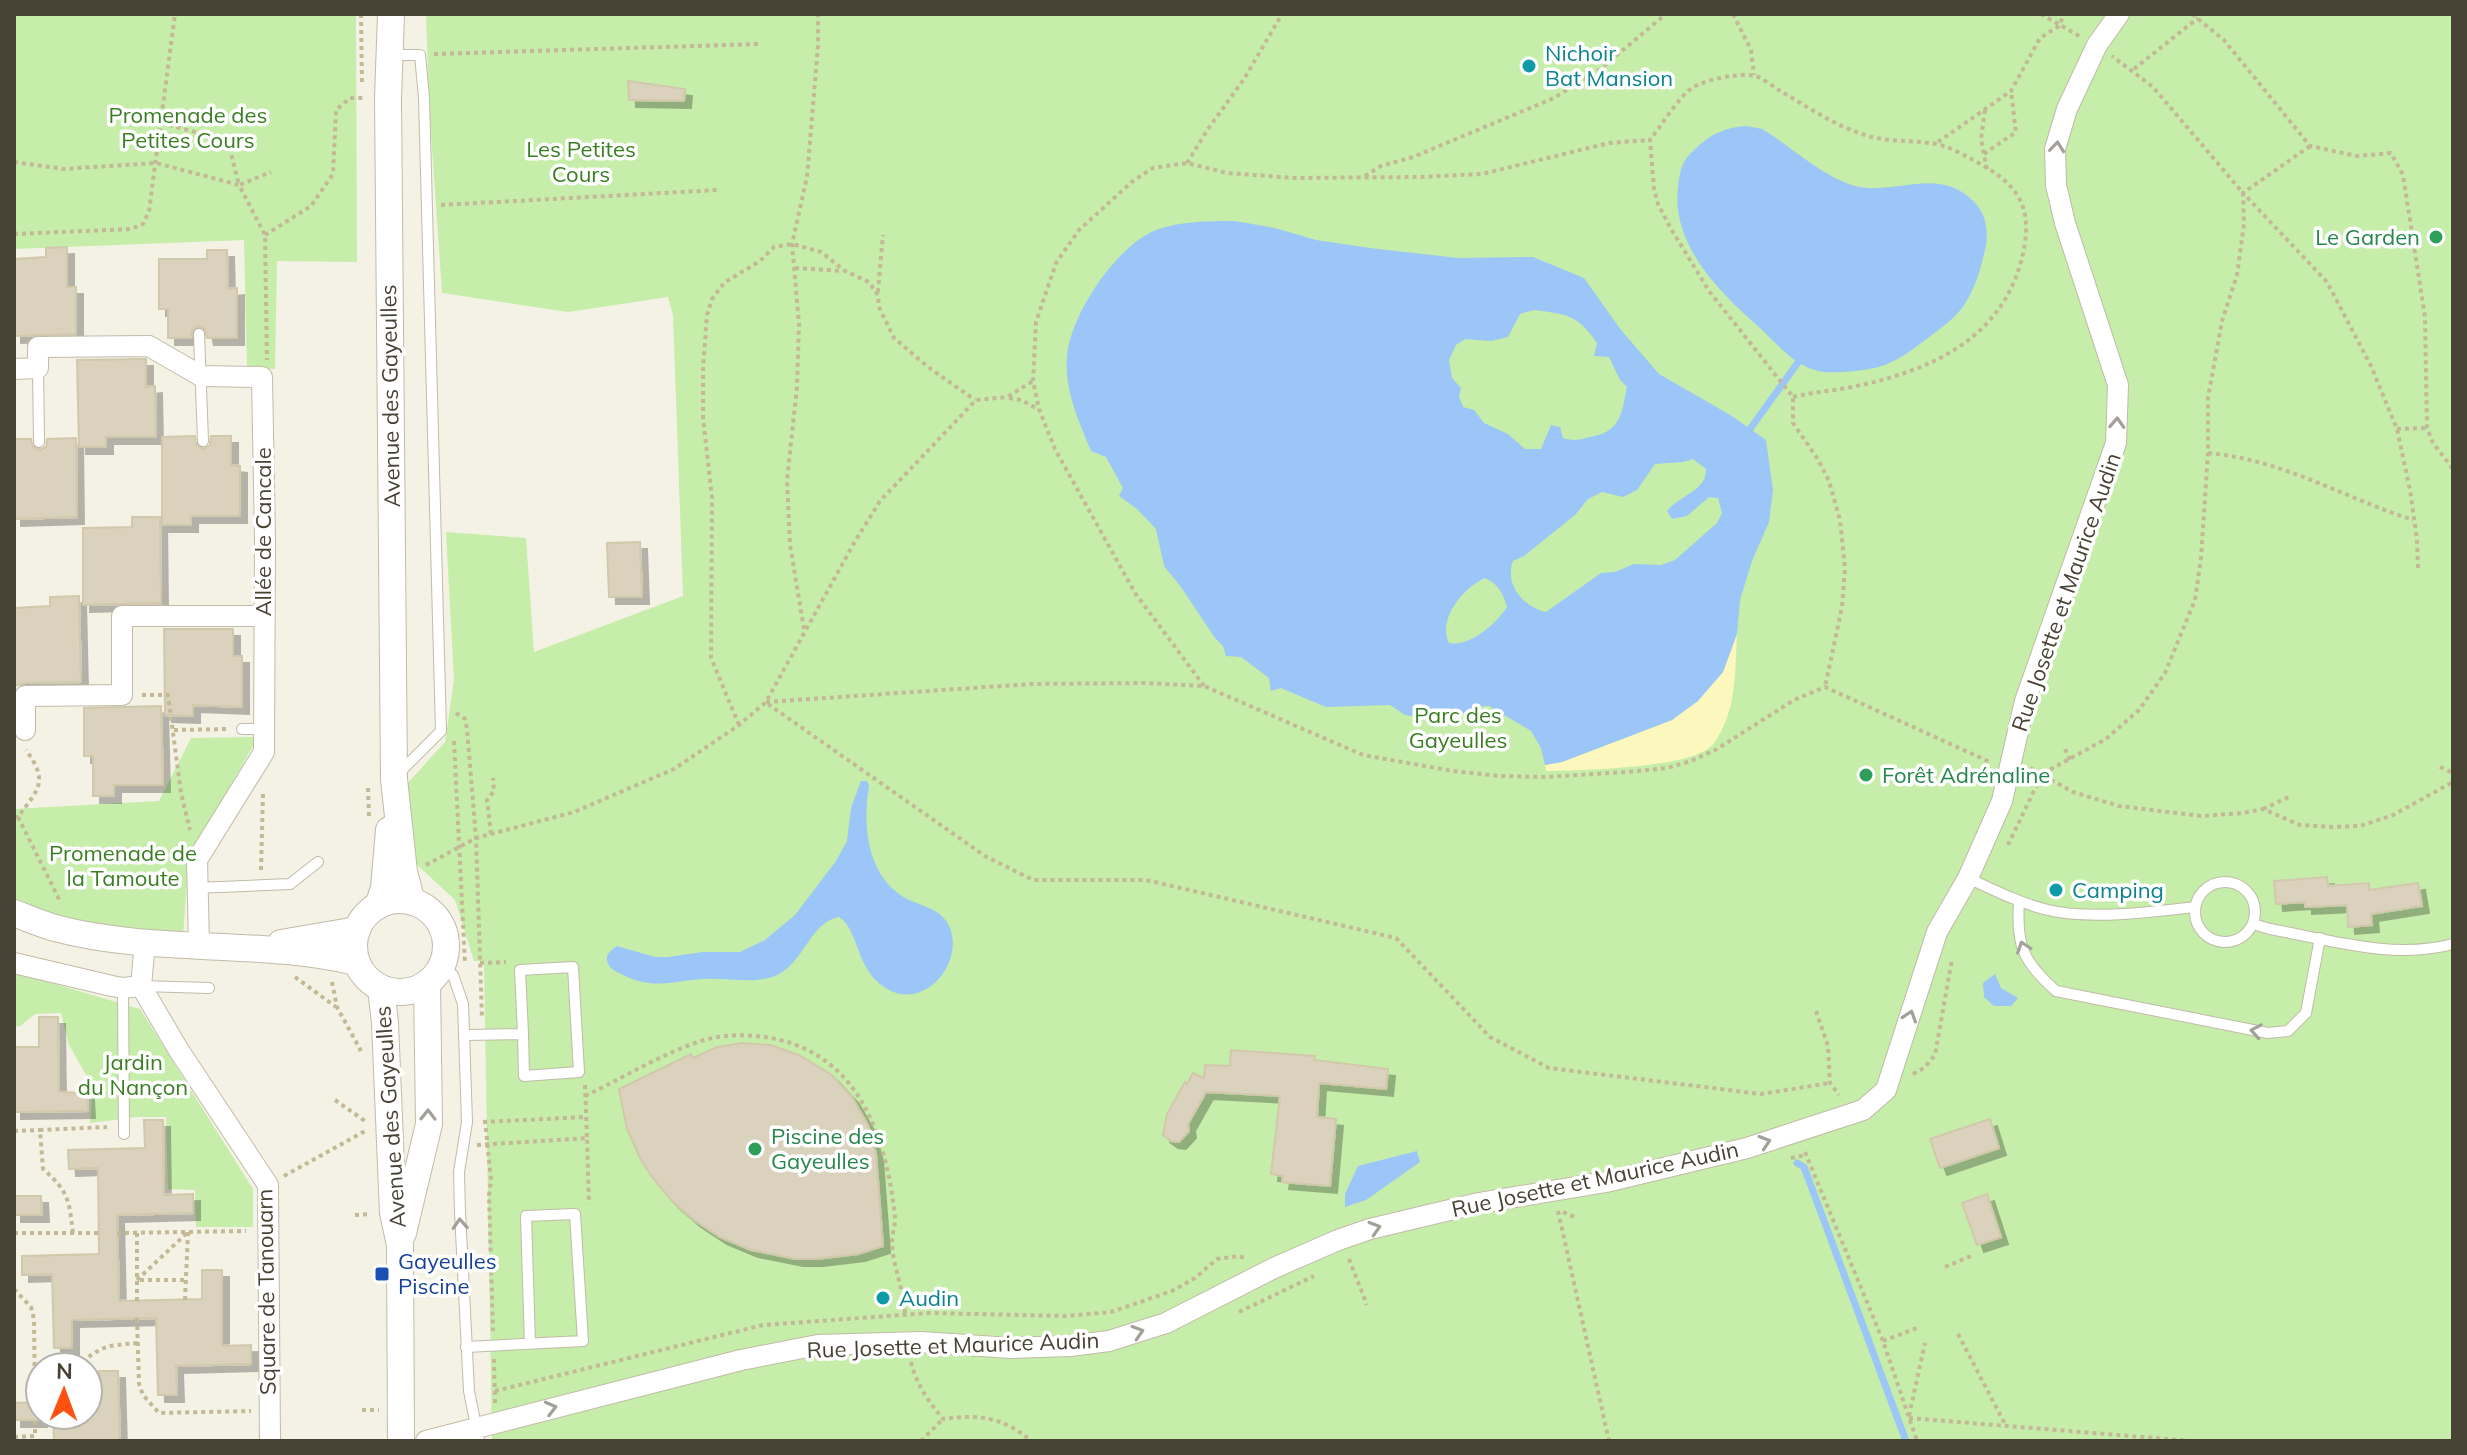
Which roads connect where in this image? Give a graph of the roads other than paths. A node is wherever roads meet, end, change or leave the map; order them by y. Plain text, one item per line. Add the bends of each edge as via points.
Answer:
1 (391, 14) edge
2 (2119, 14) edge
3 (389, 55) junction
4 (199, 334) dead end
5 (38, 368) junction
6 (14, 369) edge
7 (201, 376) junction
8 (203, 441) dead end
9 (39, 442) dead end
10 (263, 616) junction
11 (24, 737) road end
12 (394, 779) junction
13 (318, 862) dead end
14 (1968, 878) junction
15 (196, 888) junction
16 (412, 902) junction
17 (2019, 902) junction
18 (378, 906) junction
19 (2195, 907) junction
20 (14, 913) edge
21 (2253, 924) junction
22 (357, 930) junction
23 (2320, 938) junction
24 (145, 942) junction
25 (2453, 944) edge
26 (199, 946) junction
27 (253, 948) junction
28 (356, 962) junction
29 (14, 963) edge
30 (434, 975) junction
31 (132, 987) junction
32 (209, 988) dead end
33 (381, 988) junction
34 (523, 1034) junction
35 (464, 1035) junction
36 (124, 1134) dead end
37 (400, 1245) junction
38 (530, 1344) junction
39 (466, 1347) junction
40 (483, 1431) edge
41 (270, 1441) edge
42 (401, 1441) edge
43 (426, 1441) edge

1 - 3 street, Avenue des Gayeulles
14 -> 2 street, Rue Josette et Maurice Audin via 2002,801 2025,701 2116,443 2118,385 2065,223 2055,149 2097,45
3 - 12 street, Avenue des Gayeulles
3 - 12 lane via 420,55 441,714 441,731
4 - 7 lane
5 - 6 street
5 - 7 street via 38,347 149,346
5 - 9 lane
7 - 8 lane
7 - 10 street, Allée de Cancale via 262,377
10 - 11 street via 122,616 122,695 25,696
10 - 15 street, Allée de Cancale via 253,729 264,752 197,860
12 - 16 street, Avenue des Gayeulles
12 - 18 street, Avenue des Gayeulles
13 - 15 lane via 290,884
14 - 17 lane
40 -> 14 street, Rue Josette et Maurice Audin via 741,1360 818,1345 1011,1348 1109,1341 1166,1323 1261,1274 1397,1221 1555,1199 1747,1148 1863,1110 1886,1090 1937,932
15 - 26 street
16 - 18 street
16 - 30 street, Avenue des Gayeulles via 432,913 442,929 446,948
17 - 19 lane via 2051,911 2099,914
23 -> 17 lane via 2306,1013 2288,1031 2268,1033 2056,991 2034,972 2022,950
18 - 22 street, Avenue des Gayeulles
19 - 21 lane via 2199,927 2220,942 2239,939
19 - 21 lane via 2202,892 2215,883 2231,882 2251,897
20 - 24 street via 55,928
21 - 23 lane
22 - 27 street
22 - 28 street
23 - 25 lane via 2380,949 2426,951
24 - 26 street
24 - 31 street
26 - 27 street
27 - 28 street
28 - 33 street, Avenue des Gayeulles
29 - 31 street
30 - 33 street, Avenue des Gayeulles via 405,992
30 - 35 lane via 453,975
37 -> 30 street, Avenue des Gayeulles via 429,1124
31 - 32 lane
31 - 36 lane
31 - 41 street, Square de Tanouarn via 268,1185
33 - 37 street, Avenue des Gayeulles via 393,1213
34 - 34 lane via 520,970 573,967 579,1072 524,1076
34 - 35 lane
39 -> 35 lane via 459,1172 467,1122
37 - 42 street, Avenue des Gayeulles
38 - 38 lane via 583,1341 575,1214 526,1216
38 - 39 lane
39 - 40 lane
40 - 43 street, Rue Josette et Maurice Audin

